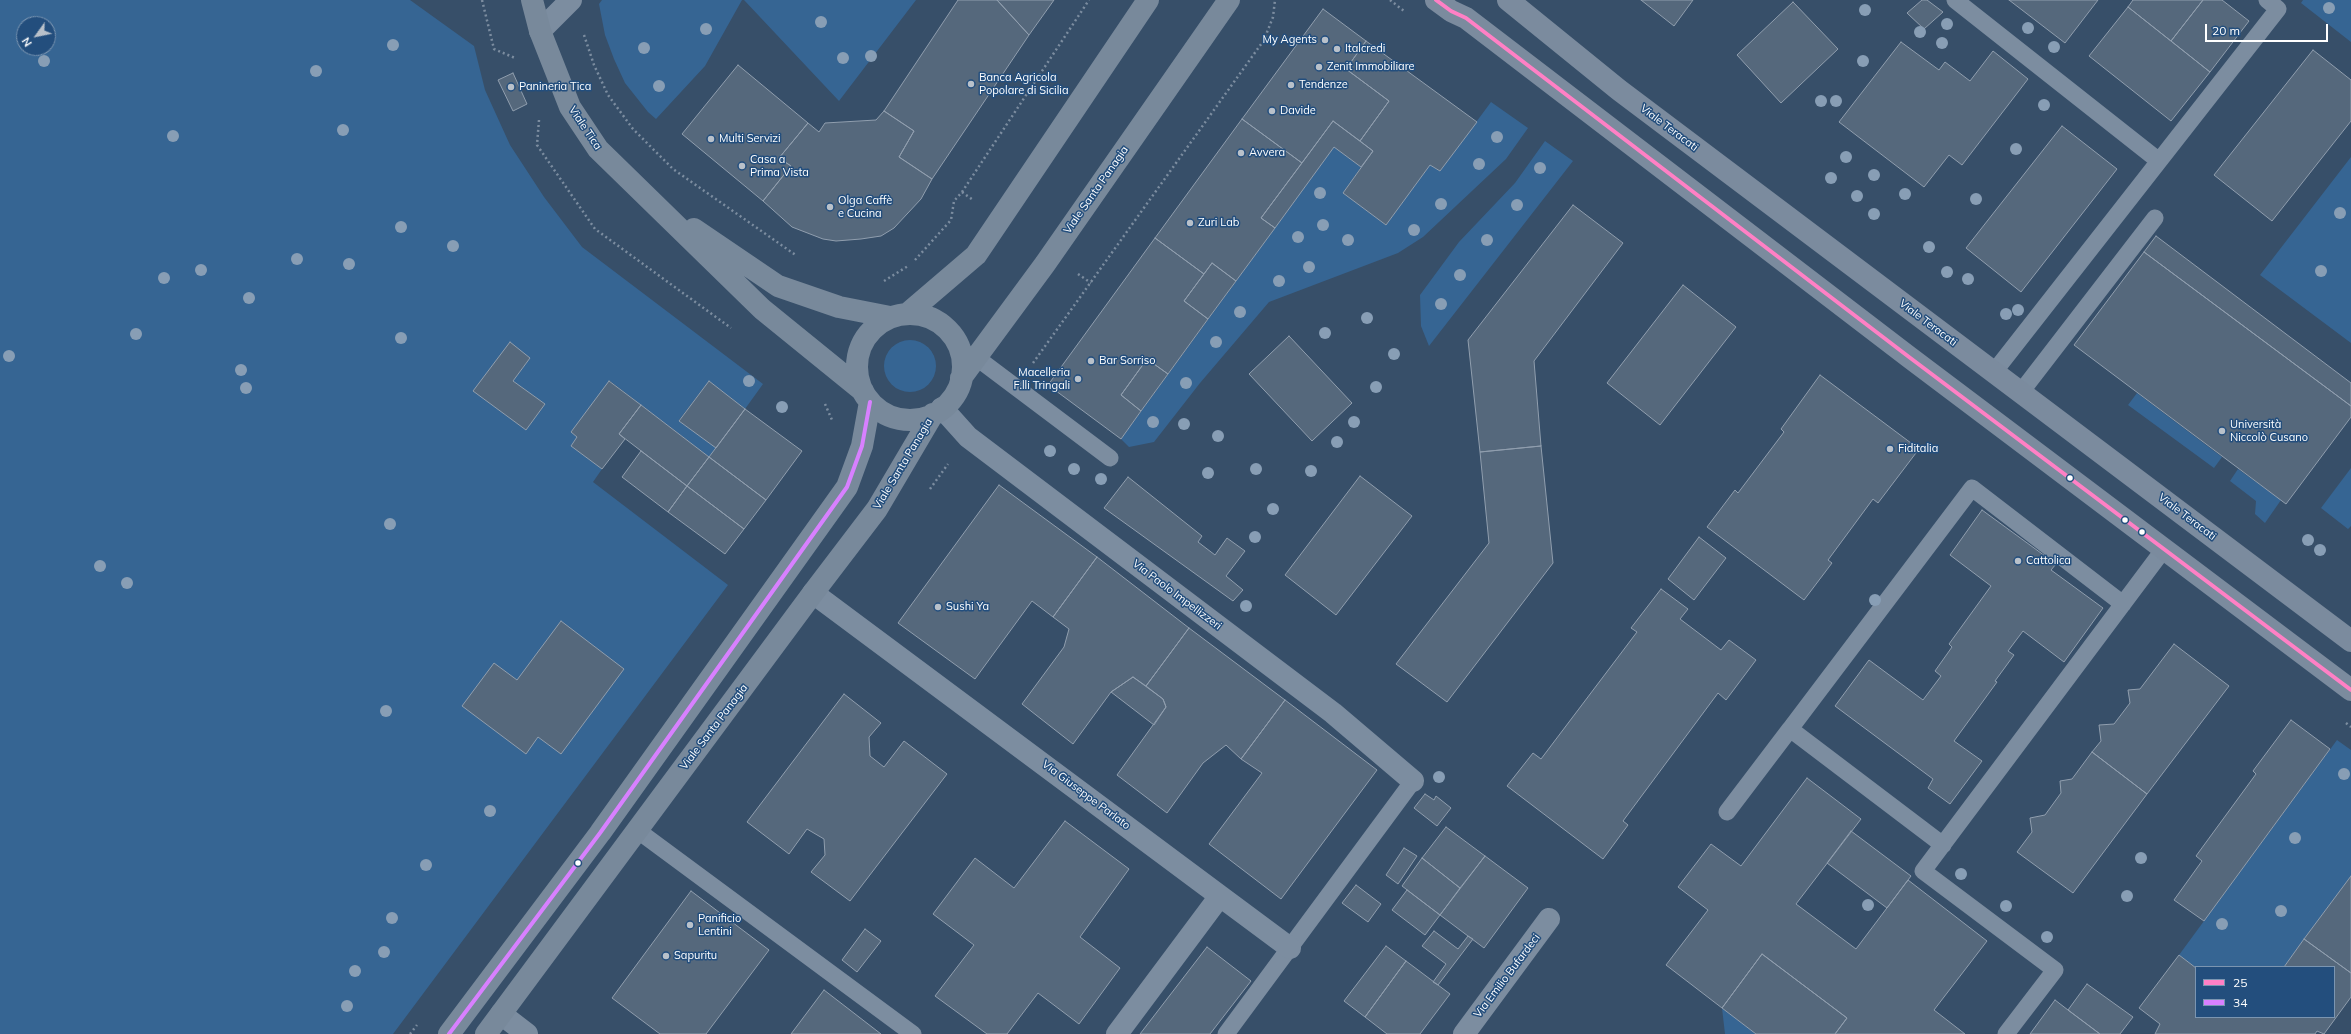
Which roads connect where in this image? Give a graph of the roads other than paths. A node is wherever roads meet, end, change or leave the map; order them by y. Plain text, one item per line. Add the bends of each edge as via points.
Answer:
1 (532, 0) edge
2 (571, 0) edge
3 (1148, 0) edge
4 (1229, 0) edge
5 (1436, 0) edge
6 (1508, 0) edge
7 (1955, 0) edge
8 (2267, 0) edge
9 (540, 31) junction
10 (2159, 161) junction
11 (644, 196) junction
12 (2155, 218) dead end
13 (898, 316) junction
14 (977, 358) junction
15 (1994, 372) junction
16 (961, 378) junction
17 (2021, 392) junction
18 (866, 396) junction
19 (938, 411) junction
20 (1110, 458) dead end
21 (2164, 549) junction
22 (813, 593) junction
23 (2124, 604) junction
24 (2351, 641) edge
25 (2351, 690) edge
26 (1790, 729) junction
27 (1413, 781) joint
28 (1727, 812) dead end
29 (637, 830) junction
30 (1943, 845) junction
31 (1220, 896) junction
32 (1549, 919) dead end
33 (1290, 948) junction
34 (501, 1014) junction
35 (449, 1034) edge
36 (486, 1034) edge
37 (527, 1034) edge
38 (913, 1034) edge
39 (1118, 1034) edge
40 (1226, 1034) edge
41 (1464, 1034) edge
42 (2006, 1034) edge

1 - 9 main road, Viale Tica
2 - 9 street
3 - 13 main road via 976,255
4 - 14 main road, Viale Santa Panagia
5 - 21 main road via 1466,18
6 - 15 main road, Viale Teracati via 1620,90
7 - 10 lane
8 - 10 lane via 2278,9
9 - 11 main road, Viale Tica via 570,107 598,149
10 - 15 lane
11 - 13 main road via 778,286 839,307
11 - 18 main road via 762,309
12 - 17 lane
13 - 16 main road via 920,314 945,327 960,351
13 - 18 main road via 871,331 859,351 859,382
14 - 16 main road, Viale Santa Panagia
14 - 20 lane
15 - 17 main road, Viale Teracati
16 - 19 main road via 957,390
17 - 24 main road, Viale Teracati
18 - 19 main road via 888,415 900,419 911,419
18 - 35 main road via 862,446 847,488 600,832
19 - 22 main road, Viale Santa Panagia via 877,509
19 - 27 street, Via Paolo Impellizzeri via 968,437 1333,713
21 - 23 lane
21 - 25 main road
22 - 29 main road, Viale Santa Panagia
22 - 31 street, Via Giuseppe Parlato
23 - 26 lane via 1972,488
23 - 30 lane
26 - 28 lane
26 - 30 lane
27 - 33 lane
29 - 34 main road, Viale Santa Panagia
29 - 38 lane
30 - 42 lane via 1923,871 2055,970
31 - 33 street, Via Giuseppe Parlato
31 - 39 street
32 - 41 street, Via Emilio Bufardeci
33 - 40 lane
34 - 36 main road, Viale Santa Panagia
34 - 37 street

